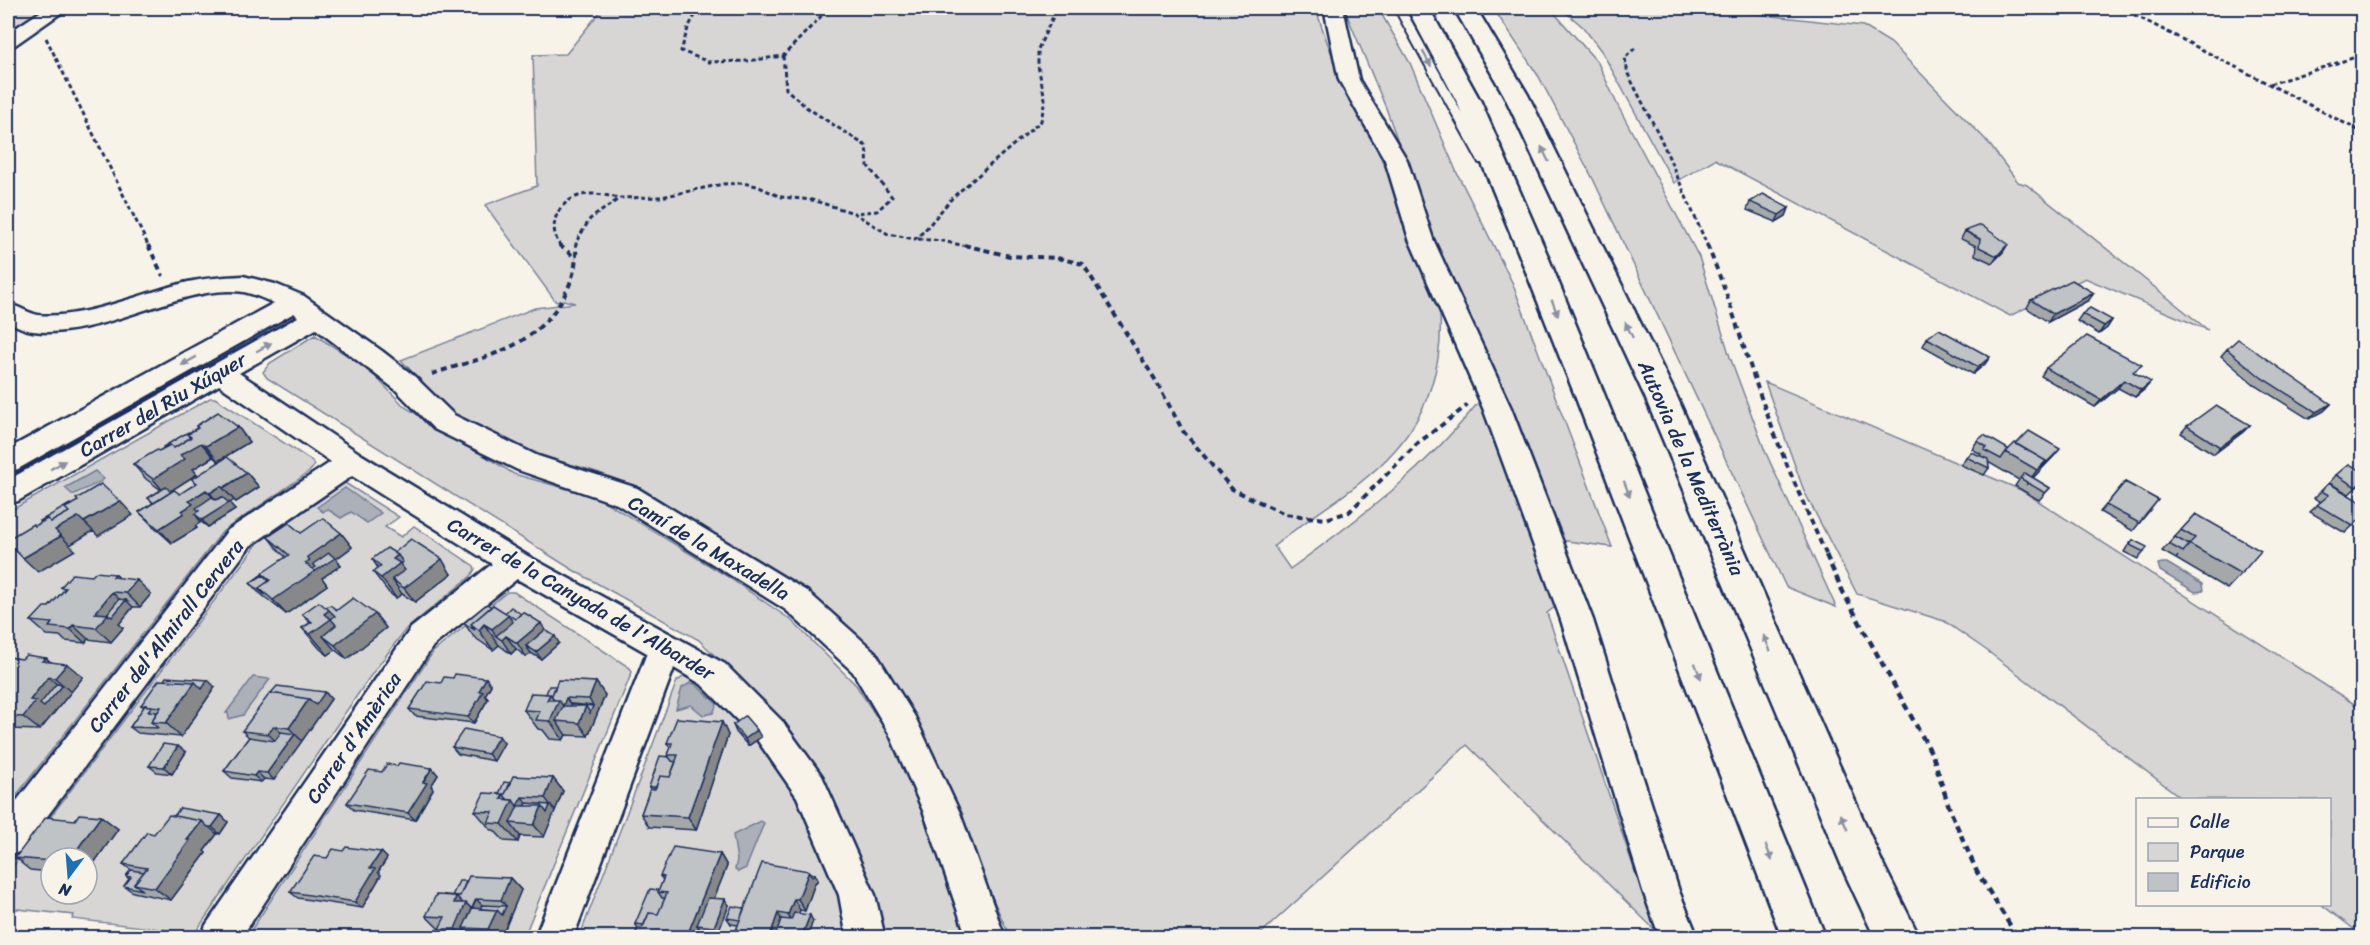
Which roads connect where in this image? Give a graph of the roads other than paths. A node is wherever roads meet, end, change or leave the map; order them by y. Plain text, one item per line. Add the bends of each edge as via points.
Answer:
1 (58, 8) edge
2 (1333, 8) edge
3 (1399, 8) edge
4 (1418, 8) edge
5 (1465, 8) edge
6 (8, 41) edge
7 (1533, 254) junction
8 (306, 309) junction
9 (8, 312) edge
10 (220, 373) junction
11 (8, 462) edge
12 (352, 462) junction
13 (8, 493) edge
14 (515, 563) junction
15 (666, 646) junction
16 (8, 839) edge
17 (219, 938) edge
18 (554, 938) edge
19 (866, 938) edge
20 (986, 938) edge
21 (1679, 938) edge
22 (1804, 938) edge
23 (1898, 938) edge

1 - 6 street
2 - 21 street via 1349,80 1396,160 1421,240 1489,391 1577,620
3 -> 7 lane
4 - 7 highway via 1469,102
23 -> 5 highway, Autovia de la Mediterrània via 1867,876 1662,397 1516,95
7 -> 22 highway
8 - 9 street, Camí de la Maxadella via 243,284 172,294 111,313 58,323 33,323
10 -> 8 street, Carrer del Riu Xúquer
8 -> 11 street, Carrer del Riu Xúquer
8 - 20 street, Camí de la Maxadella via 405,383 444,422 528,463 627,496 797,601 864,662 903,727 942,813
10 - 12 street, Carrer de la Canyada de l'Albarder
13 -> 10 street, Carrer del Riu Xúquer
12 - 14 street, Carrer de la Canyada de l'Albarder
12 - 16 street, Carrer del'Almirall Cervera via 239,538
14 - 15 street, Carrer de la Canyada de l'Albarder
14 - 17 street, Carrer d'Amèrica via 422,637
15 - 18 street
15 - 19 street, Carrer de la Canyada de l'Albarder via 713,674 770,731 810,787 857,895

